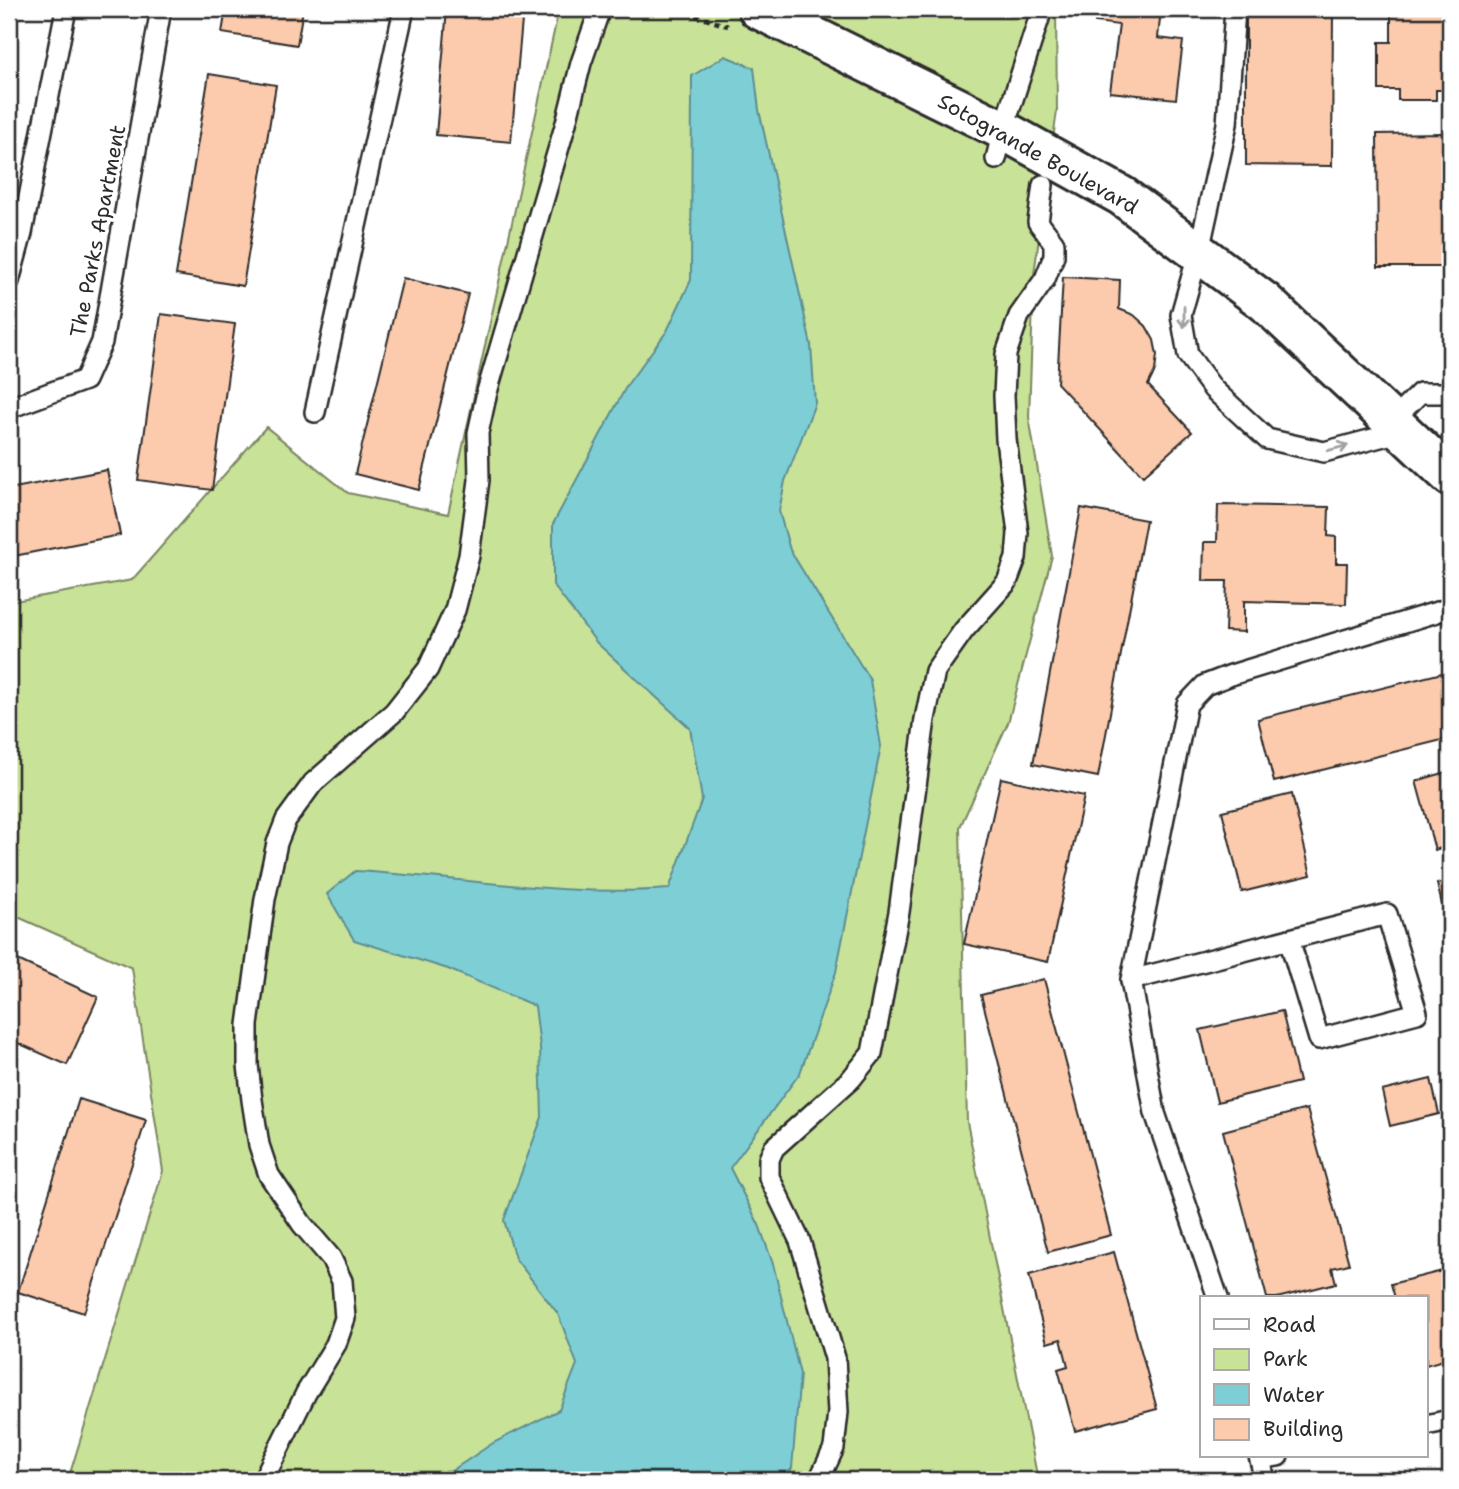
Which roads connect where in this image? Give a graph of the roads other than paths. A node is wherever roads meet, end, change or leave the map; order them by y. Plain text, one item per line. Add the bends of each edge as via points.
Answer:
1 (66, 9) edge
2 (161, 9) edge
3 (404, 9) edge
4 (600, 9) edge
5 (758, 9) edge
6 (1042, 9) edge
7 (1235, 9) edge
8 (1000, 144) junction
9 (1043, 185) dead end
10 (1199, 251) junction
11 (9, 281) edge
12 (1450, 393) edge
13 (9, 408) edge
14 (315, 412) dead end
15 (1398, 426) junction
16 (1450, 476) edge
17 (1450, 608) edge
18 (1289, 939) junction
19 (1132, 980) junction
20 (1217, 1296) edge
21 (1450, 1420) edge
22 (1428, 1425) edge
23 (1266, 1458) edge
24 (263, 1480) edge
25 (819, 1480) edge
26 (1265, 1480) edge

1 - 11 lane
2 - 13 lane, The Parks Apartment via 102,342 85,380
3 - 14 lane
4 - 24 lane via 486,392 478,433 479,480 469,556 455,610 428,669 394,712 313,783 286,820 276,843 248,1025 254,1111 268,1175 331,1258 342,1281 345,1318
5 - 8 street, Sotogrande Boulevard via 848,53
6 - 8 lane
7 - 10 lane via 1227,124
8 - 10 street, Sotogrande Boulevard via 1122,196
9 - 25 lane via 1038,222 1054,243 1054,256 1045,279 1019,316 1006,354 1006,439 1018,533 1016,558 1007,582 935,671 899,912 872,1053 774,1148 769,1159 769,1177 800,1241 835,1358 838,1412 834,1448
10 - 15 street, Sotogrande Boulevard via 1265,302
10 -> 15 lane via 1181,315 1188,355 1213,389 1267,439 1324,452
12 - 15 lane via 1420,393
15 - 16 street, Sotogrande Boulevard
17 - 19 lane via 1231,675 1205,685 1187,704
18 - 18 lane via 1387,914 1417,1013 1319,1039
18 - 19 lane
19 - 20 lane via 1155,1113
21 - 22 lane
23 - 26 lane

